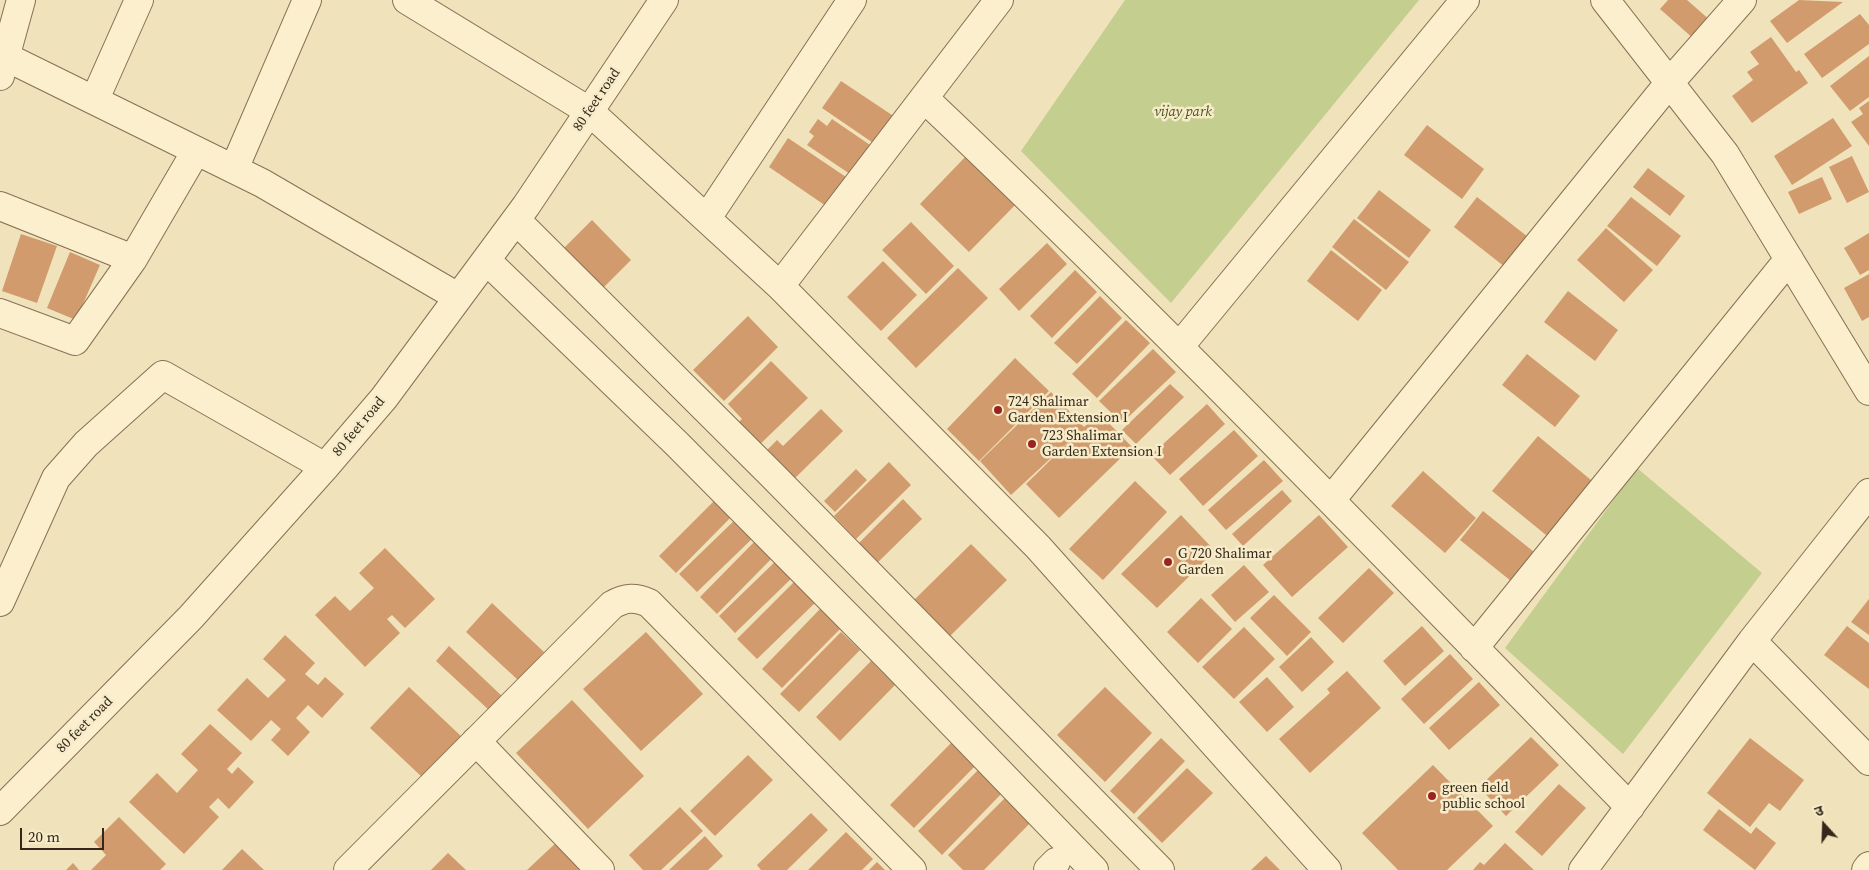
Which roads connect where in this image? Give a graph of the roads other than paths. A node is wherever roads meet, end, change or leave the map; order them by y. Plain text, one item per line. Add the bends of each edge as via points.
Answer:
1 (21, 0) edge
2 (138, 0) edge
3 (307, 0) edge
4 (407, 0) edge
5 (664, 0) edge
6 (852, 0) edge
7 (999, 0) edge
8 (1465, 0) edge
9 (1605, 0) edge
10 (1742, 0) edge
11 (2, 62) edge
12 (1670, 82) junction
13 (94, 99) junction
14 (925, 99) junction
15 (589, 111) junction
16 (196, 151) junction
17 (234, 168) junction
18 (0, 206) edge
19 (707, 218) junction
20 (516, 220) junction
21 (133, 259) junction
22 (1789, 259) junction
23 (486, 260) junction
24 (780, 286) junction
25 (458, 297) junction
26 (0, 313) edge
27 (1179, 347) junction
28 (1869, 390) edge
29 (325, 467) junction
30 (1869, 493) edge
31 (1331, 500) junction
32 (0, 602) edge
33 (1752, 641) junction
34 (1474, 648) junction
35 (476, 741) junction
36 (1869, 761) edge
37 (1630, 807) junction
38 (0, 811) edge
39 (1869, 866) edge
40 (348, 870) edge
41 (600, 870) edge
42 (912, 870) edge
43 (1094, 870) edge
44 (1160, 870) edge
45 (1327, 870) edge
46 (1583, 870) edge
47 (1866, 870) edge

1 - 11 street
2 - 13 street
3 - 17 street
4 - 15 street
5 - 15 street, 80 feet road
6 - 19 street
7 - 14 street
8 - 27 street
9 - 12 street
10 - 12 street
11 - 13 street
12 - 22 street via 1725,154
12 - 31 street
13 - 16 street
14 - 24 street
14 - 27 street via 1062,229
15 - 19 street
15 - 20 street, 80 feet road
16 - 17 street
16 - 21 street
17 - 25 street
18 - 21 street
19 - 24 street
20 - 23 street, 80 feet road
20 - 44 street via 774,476
21 - 26 street via 75,342
22 - 28 street
22 - 34 street
23 - 25 street, 80 feet road
23 - 43 street via 698,466
24 - 45 street via 1038,547
25 - 29 street, 80 feet road via 384,398
27 - 31 street
29 - 32 street via 163,375 86,444 56,478
29 - 38 street, 80 feet road via 192,617
30 - 33 street
31 - 34 street
33 - 36 street
33 - 37 street
34 - 37 street
35 - 40 street
35 - 41 street
35 - 42 street via 612,605 624,598 639,599 649,604
37 - 46 street
39 - 47 street

